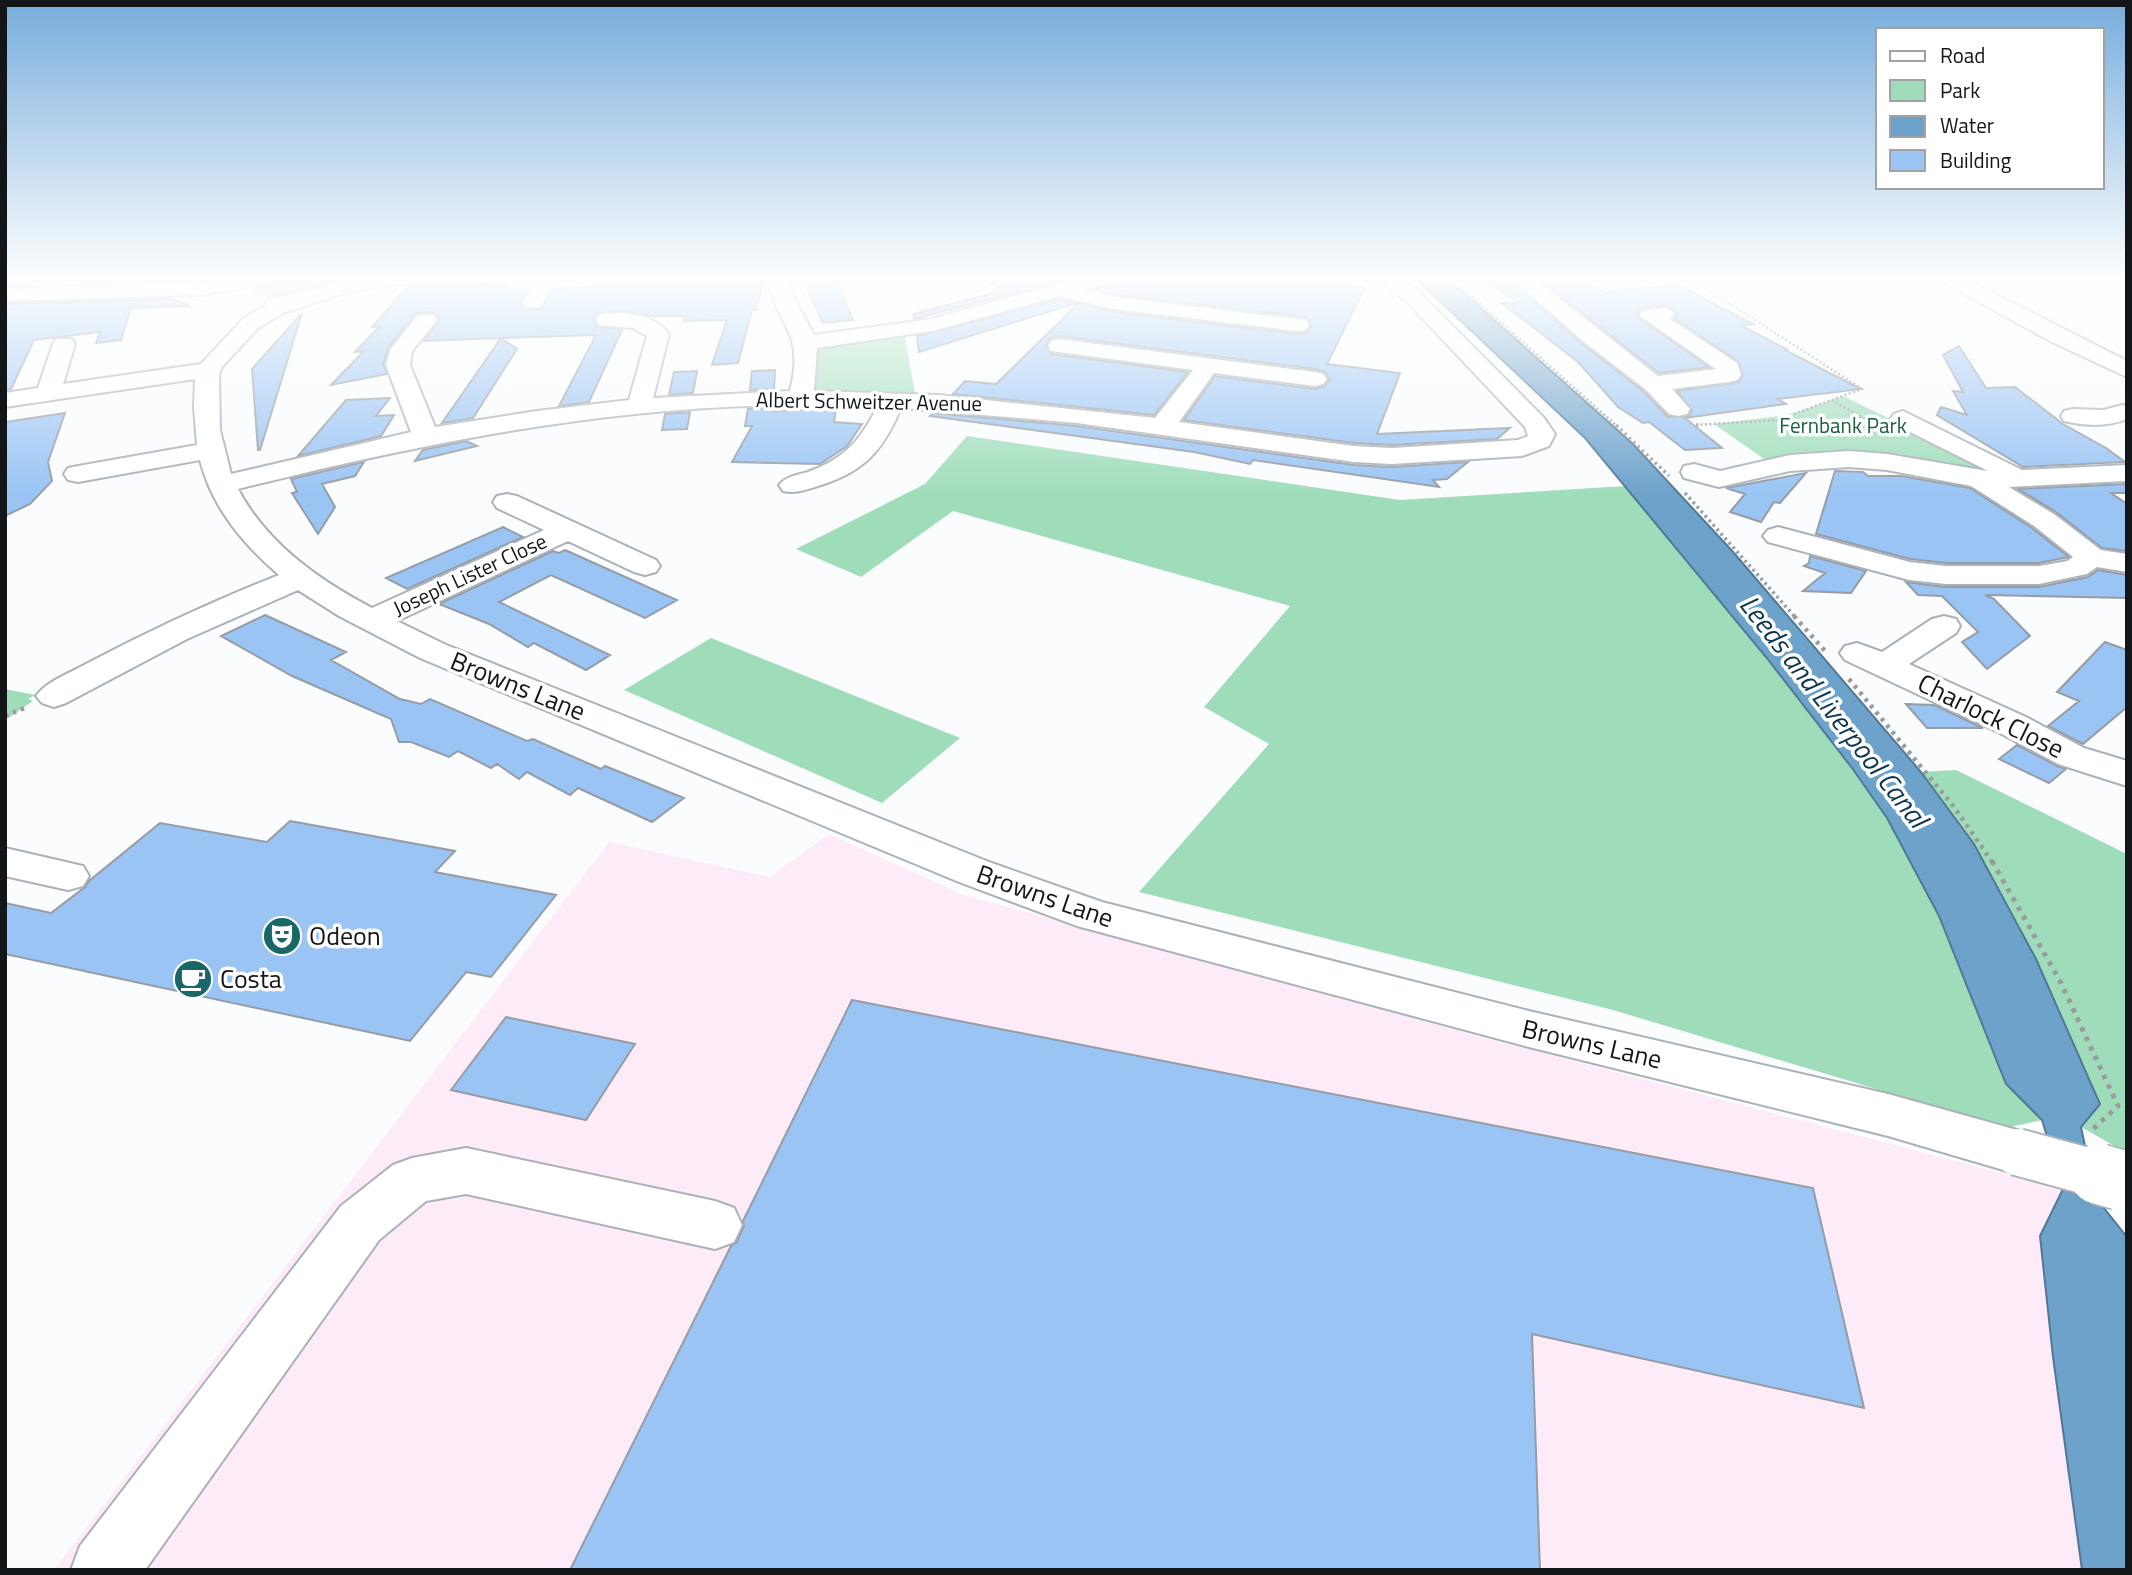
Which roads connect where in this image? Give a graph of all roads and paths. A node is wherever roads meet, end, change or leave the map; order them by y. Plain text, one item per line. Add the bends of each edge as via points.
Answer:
1 (63, 350) edge
2 (219, 350) edge
3 (402, 350) edge
4 (654, 350) edge
5 (805, 350) edge
6 (1084, 350) edge
7 (1464, 350) edge
8 (1532, 350) edge
9 (1608, 350) edge
10 (1702, 350) edge
11 (1801, 350) edge
12 (2084, 350) edge
13 (1207, 367) junction
14 (209, 370) junction
15 (2127, 370) edge
16 (1315, 379) dead end
17 (1653, 384) junction
18 (58, 392) junction
19 (800, 398) junction
20 (893, 399) junction
21 (5, 400) edge
22 (1831, 400) junction
23 (639, 407) junction
24 (5, 412) edge
25 (2073, 415) dead end
26 (1684, 417) joint
27 (1777, 419) junction
28 (1903, 419) dead end
29 (2119, 421) edge
30 (1161, 428) junction
31 (426, 438) junction
32 (215, 468) junction
33 (2127, 473) edge
34 (78, 474) dead end
35 (2018, 476) junction
36 (1979, 480) junction
37 (1697, 483) junction
38 (793, 485) dead end
39 (507, 502) dead end
40 (571, 531) junction
41 (1778, 536) dead end
42 (2092, 557) junction
43 (2127, 563) edge
44 (645, 566) dead end
45 (302, 578) junction
46 (371, 621) junction
47 (1944, 626) dead end
48 (1865, 659) junction
49 (54, 696) dead end
50 (2127, 774) edge
51 (5, 862) edge
52 (68, 876) dead end
53 (2085, 1137) dead end
54 (2123, 1181) edge
55 (715, 1225) dead end
56 (104, 1570) edge

1 - 18 street
2 - 14 street
3 - 31 street via 398,365
4 - 23 street
5 - 19 street
6 - 13 street
7 - 30 street, Albert Schweitzer Avenue via 1535,423 1542,434 1540,441 1522,449 1392,456
8 - 37 path via 1638,444
9 - 17 street
10 - 17 street via 1729,368 1729,375
11 - 22 path via 1862,389
12 - 15 street
13 - 16 street
13 - 30 street
14 - 18 street
14 - 32 street via 206,396
17 - 26 street
18 - 21 street
18 - 24 street via 63,404
19 - 20 street, Albert Schweitzer Avenue
19 - 23 street, Albert Schweitzer Avenue
20 - 30 street, Albert Schweitzer Avenue via 1054,411
20 - 38 street via 875,438 858,460 829,475
22 - 27 path
22 - 27 path via 1886,431 1811,434 1781,425
23 - 31 street, Albert Schweitzer Avenue
25 - 29 street
26 - 27 path
28 - 35 street
31 - 32 street, Albert Schweitzer Avenue
32 - 34 street, Albert Schweitzer Avenue
32 - 45 street, Browns Lane via 245,523 275,557
33 - 35 street
35 - 36 street
36 - 37 street via 1887,462 1835,459 1790,463
36 - 42 street via 2044,520
37 - 48 path
39 - 40 street
40 - 44 street
40 - 46 street, Joseph Lister Close
41 - 42 street via 1909,571 1946,575 2039,575 2077,568
42 - 43 street
45 - 46 street, Browns Lane
45 - 49 street via 175,632
46 - 54 street, Browns Lane, bridge via 456,661 974,872 1092,915 1515,1026 1888,1115
47 - 48 street
48 - 50 street, Charlock Close via 2071,755
48 - 53 path via 1954,807 1987,852 2061,983 2118,1106
51 - 52 street
55 - 56 street via 466,1171 412,1181 360,1223

